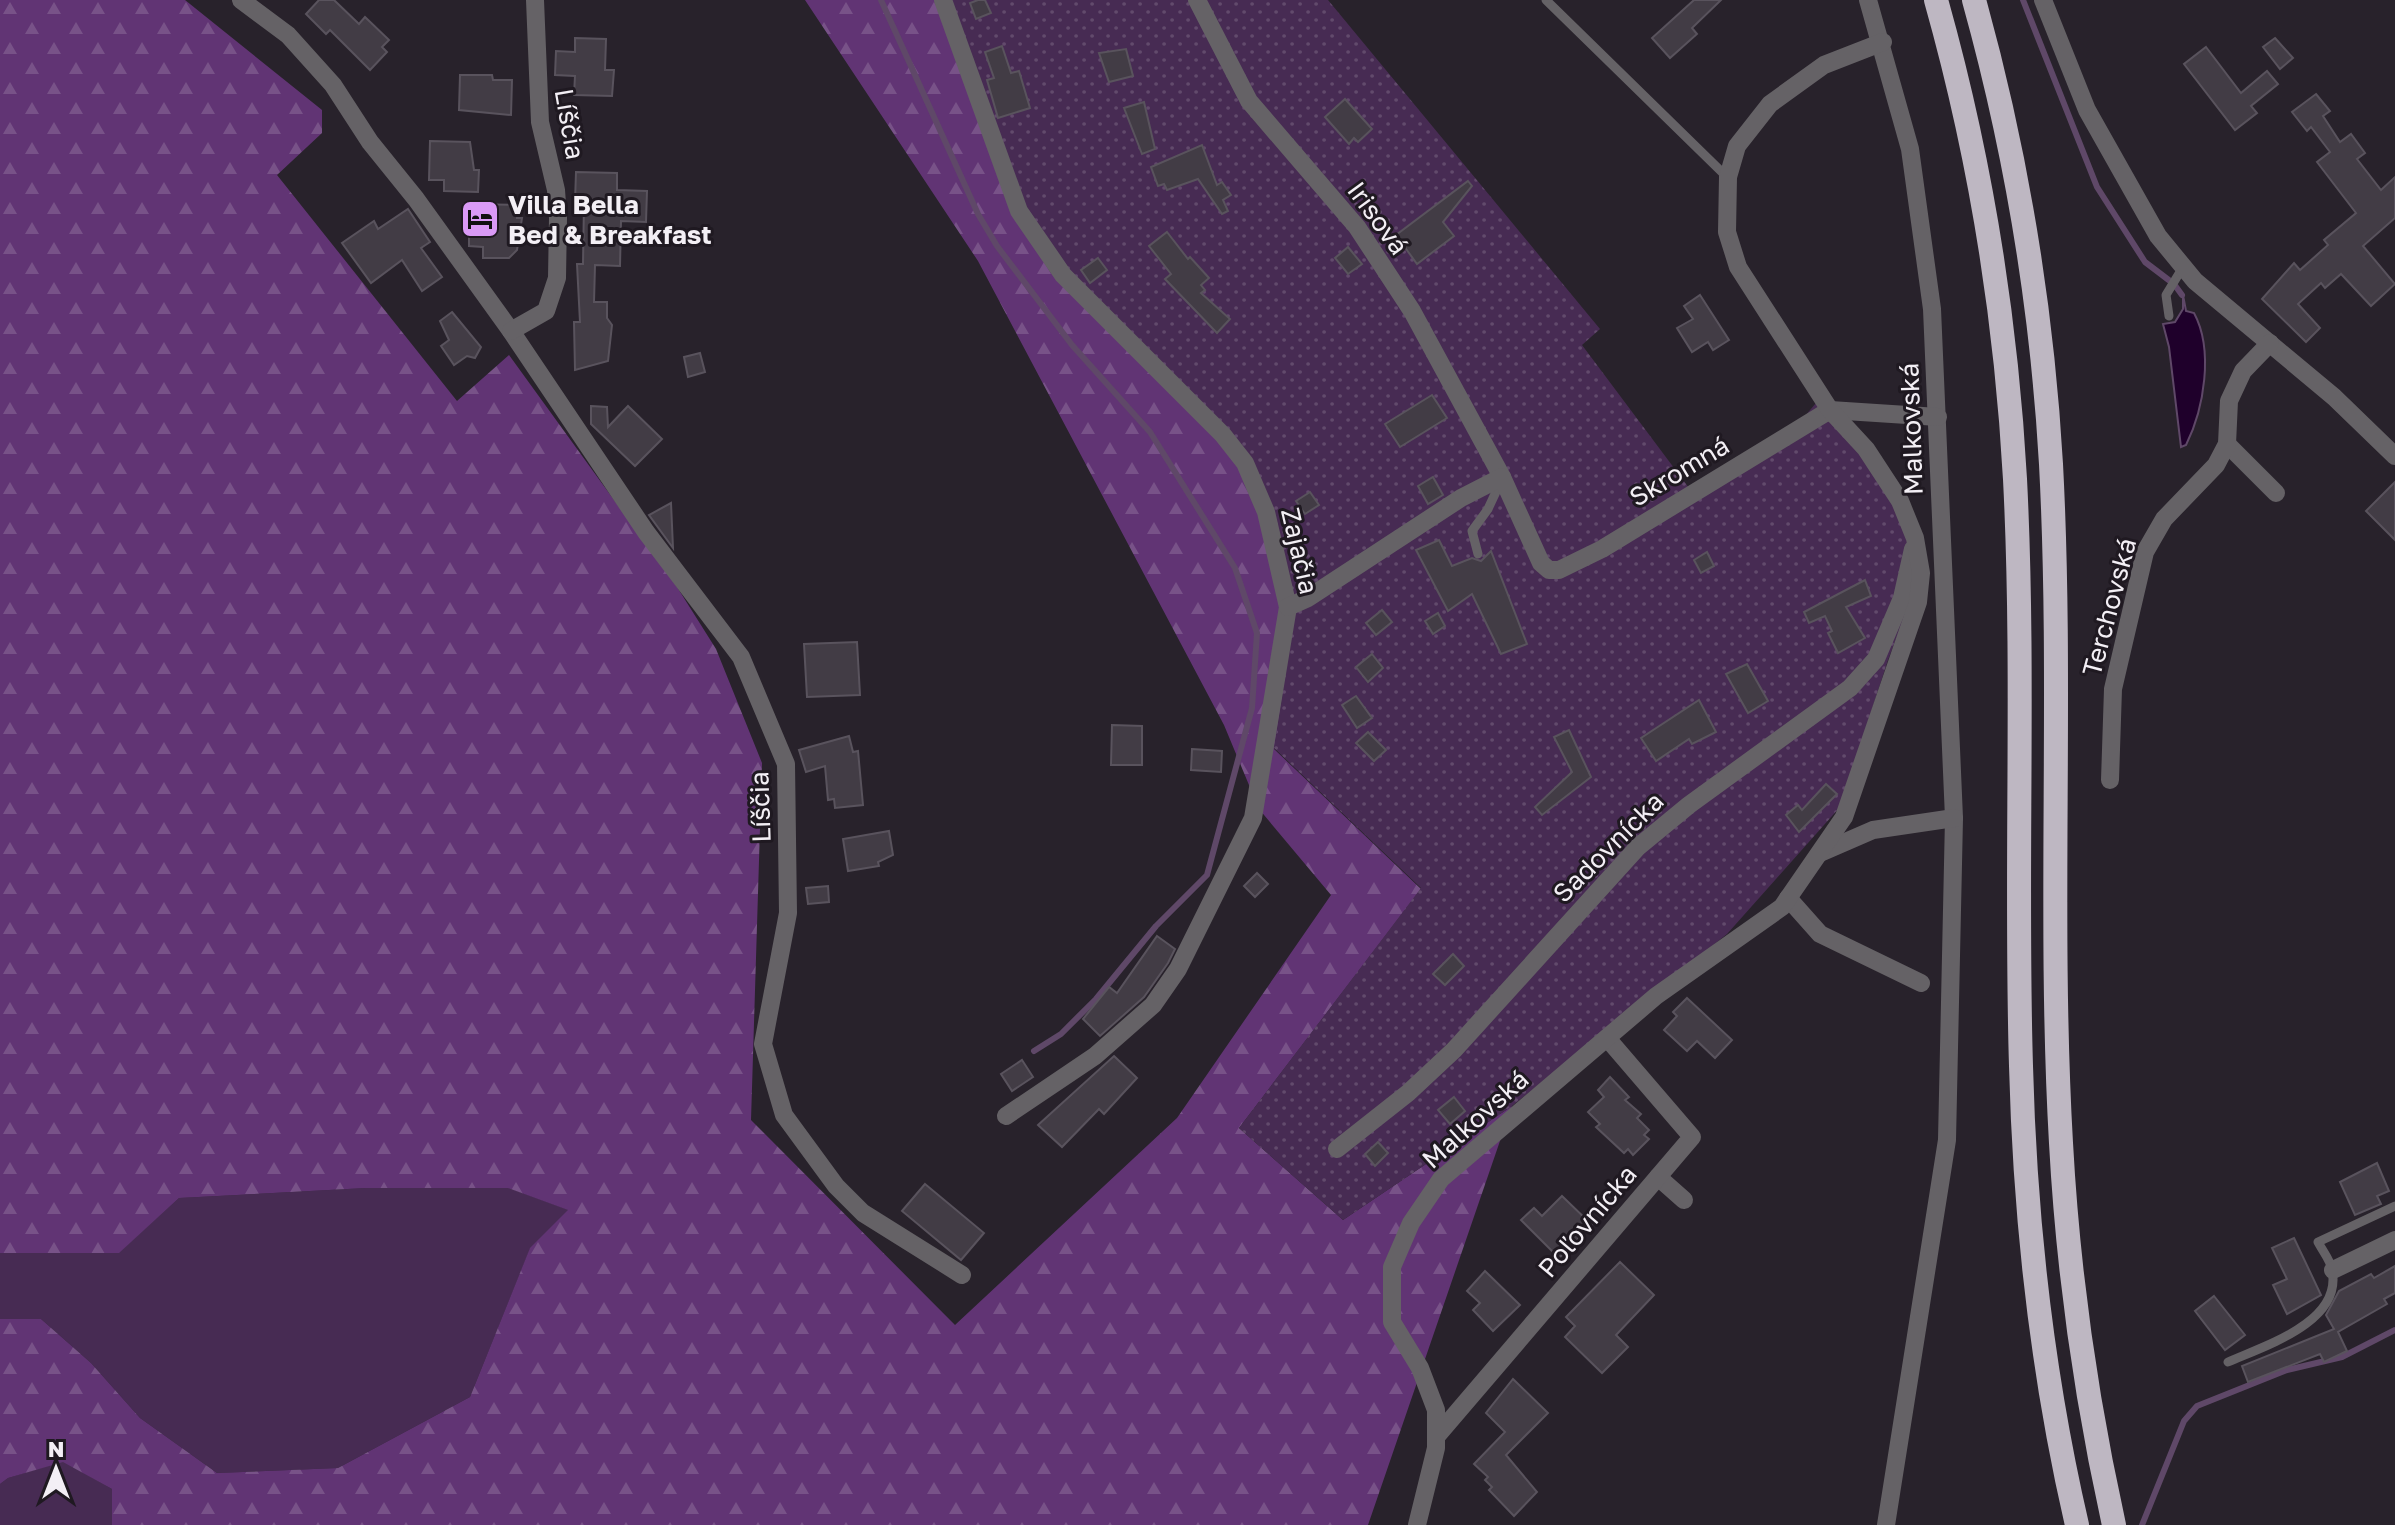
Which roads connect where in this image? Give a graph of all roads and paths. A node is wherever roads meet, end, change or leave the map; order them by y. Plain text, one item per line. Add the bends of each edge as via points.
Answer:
1 (241, 0) edge
2 (535, 0) edge
3 (943, 0) edge
4 (1197, 0) edge
5 (1546, 0) edge
6 (1868, 0) edge
7 (1936, 0) edge
8 (1974, 0) edge
9 (2043, 0) edge
10 (1883, 42) junction
11 (1728, 177) junction
12 (2181, 271) junction
13 (2169, 316) dead end
14 (511, 331) junction
15 (2270, 343) junction
16 (1830, 410) junction
17 (1938, 417) junction
18 (2227, 444) junction
19 (2395, 456) edge
20 (1502, 477) junction
21 (2276, 493) dead end
22 (1915, 538) junction
23 (1478, 554) dead end
24 (1288, 607) junction
25 (2110, 780) dead end
26 (1954, 818) junction
27 (1820, 853) junction
28 (1788, 898) junction
29 (1921, 983) dead end
30 (1607, 1038) junction
31 (1006, 1116) dead end
32 (1337, 1149) dead end
33 (1658, 1177) junction
34 (1684, 1200) dead end
35 (2395, 1206) edge
36 (2395, 1240) edge
37 (2333, 1270) junction
38 (962, 1275) dead end
39 (2228, 1362) dead end
40 (1436, 1437) junction
41 (1417, 1525) edge
42 (1886, 1525) edge
43 (2077, 1525) edge
44 (2114, 1525) edge

1 - 14 street, Líščia via 288,35 333,85
2 - 14 street, Líščia via 540,122 556,190 557,278 546,311
3 - 24 street, Zajačia via 1019,211 1063,275 1245,463 1266,512
4 - 20 street, Irisová via 1249,101 1357,227 1388,275
5 - 11 lane
6 - 10 street, Malkovská
7 - 43 highway via 1986,220 2010,400 2018,564 2019,962 2026,1174 2050,1392
8 - 44 highway via 1994,74 2031,267 2051,462 2061,1141 2083,1368
9 - 12 street via 2087,110
10 - 11 street, Malkovská via 1824,65 1770,104 1737,146
10 - 17 street, Malkovská via 1910,149 1932,309
11 - 16 street, Malkovská via 1727,232 1738,267
12 - 13 lane via 2166,295
12 - 15 street
14 - 38 street, Líščia via 646,532 741,657 776,732 786,764 788,913 763,1044 784,1115 836,1186 863,1213
15 - 18 street, Terchovská via 2243,371 2229,401
15 - 19 street
16 - 17 street
16 - 20 street, Skromná via 1559,570 1541,563
16 - 22 street, Malkovská via 1866,449 1900,501
17 - 26 street, Malkovská
18 - 21 street
18 - 25 street, Terchovská via 2202,483 2164,519 2145,552 2113,689
20 - 23 lane via 1472,531
20 - 24 street
22 - 27 street, Malkovská via 1921,573 1918,602 1844,817
22 - 32 street, Sadovnícka via 1902,598 1876,659 1850,688 1638,847 1454,1050
24 - 31 street, Zajačia via 1253,818 1178,969 1153,1005 1095,1056
26 - 27 street via 1873,830
26 - 42 street, Malkovská via 1947,1140
27 - 28 street, Malkovská
28 - 29 street via 1820,934
28 - 30 street, Malkovská
30 - 33 street, Poľovnícka via 1692,1137
30 - 40 street, Malkovská via 1441,1179 1411,1223 1392,1267 1392,1322 1420,1368 1436,1410
33 - 34 street
33 - 40 street, Poľovnícka
35 - 37 lane via 2318,1242
36 - 37 street
37 - 39 lane via 2330,1296 2307,1326
40 - 41 street, Malkovská

